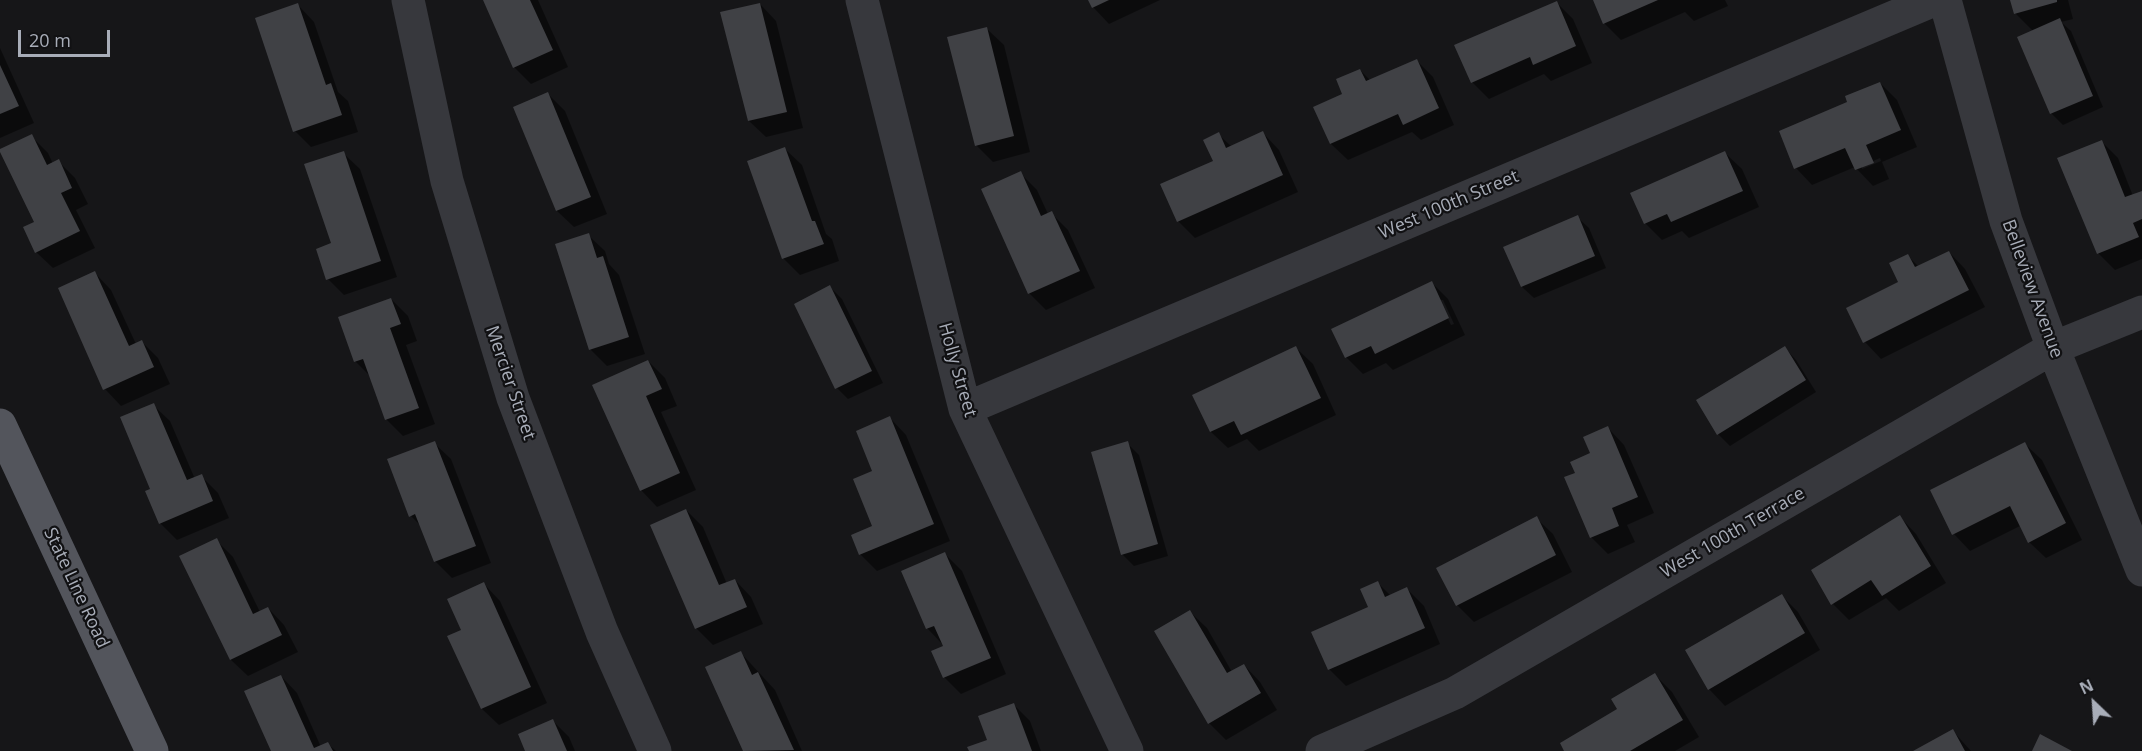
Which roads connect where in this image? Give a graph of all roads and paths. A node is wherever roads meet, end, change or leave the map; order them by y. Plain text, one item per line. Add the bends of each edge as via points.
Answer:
1 (408, 0) edge
2 (862, 0) edge
3 (1934, 0) edge
4 (1945, 0) edge
5 (2142, 312) edge
6 (2053, 348) junction
7 (965, 409) junction
8 (0, 425) edge
9 (2142, 570) edge
10 (152, 751) edge
11 (655, 751) edge
12 (1127, 751) edge
13 (1322, 751) edge

1 - 11 street, Mercier Street via 447,181 513,398 602,632
2 - 7 street, Holly Street
3 - 7 street, West 100th Street
4 - 6 street, Belleview Avenue via 2006,222
5 - 6 street, West 100th Terrace
6 - 9 street, Belleview Avenue
6 - 13 street, West 100th Terrace via 1455,693
7 - 12 street, Holly Street
8 - 10 main road, State Line Road

